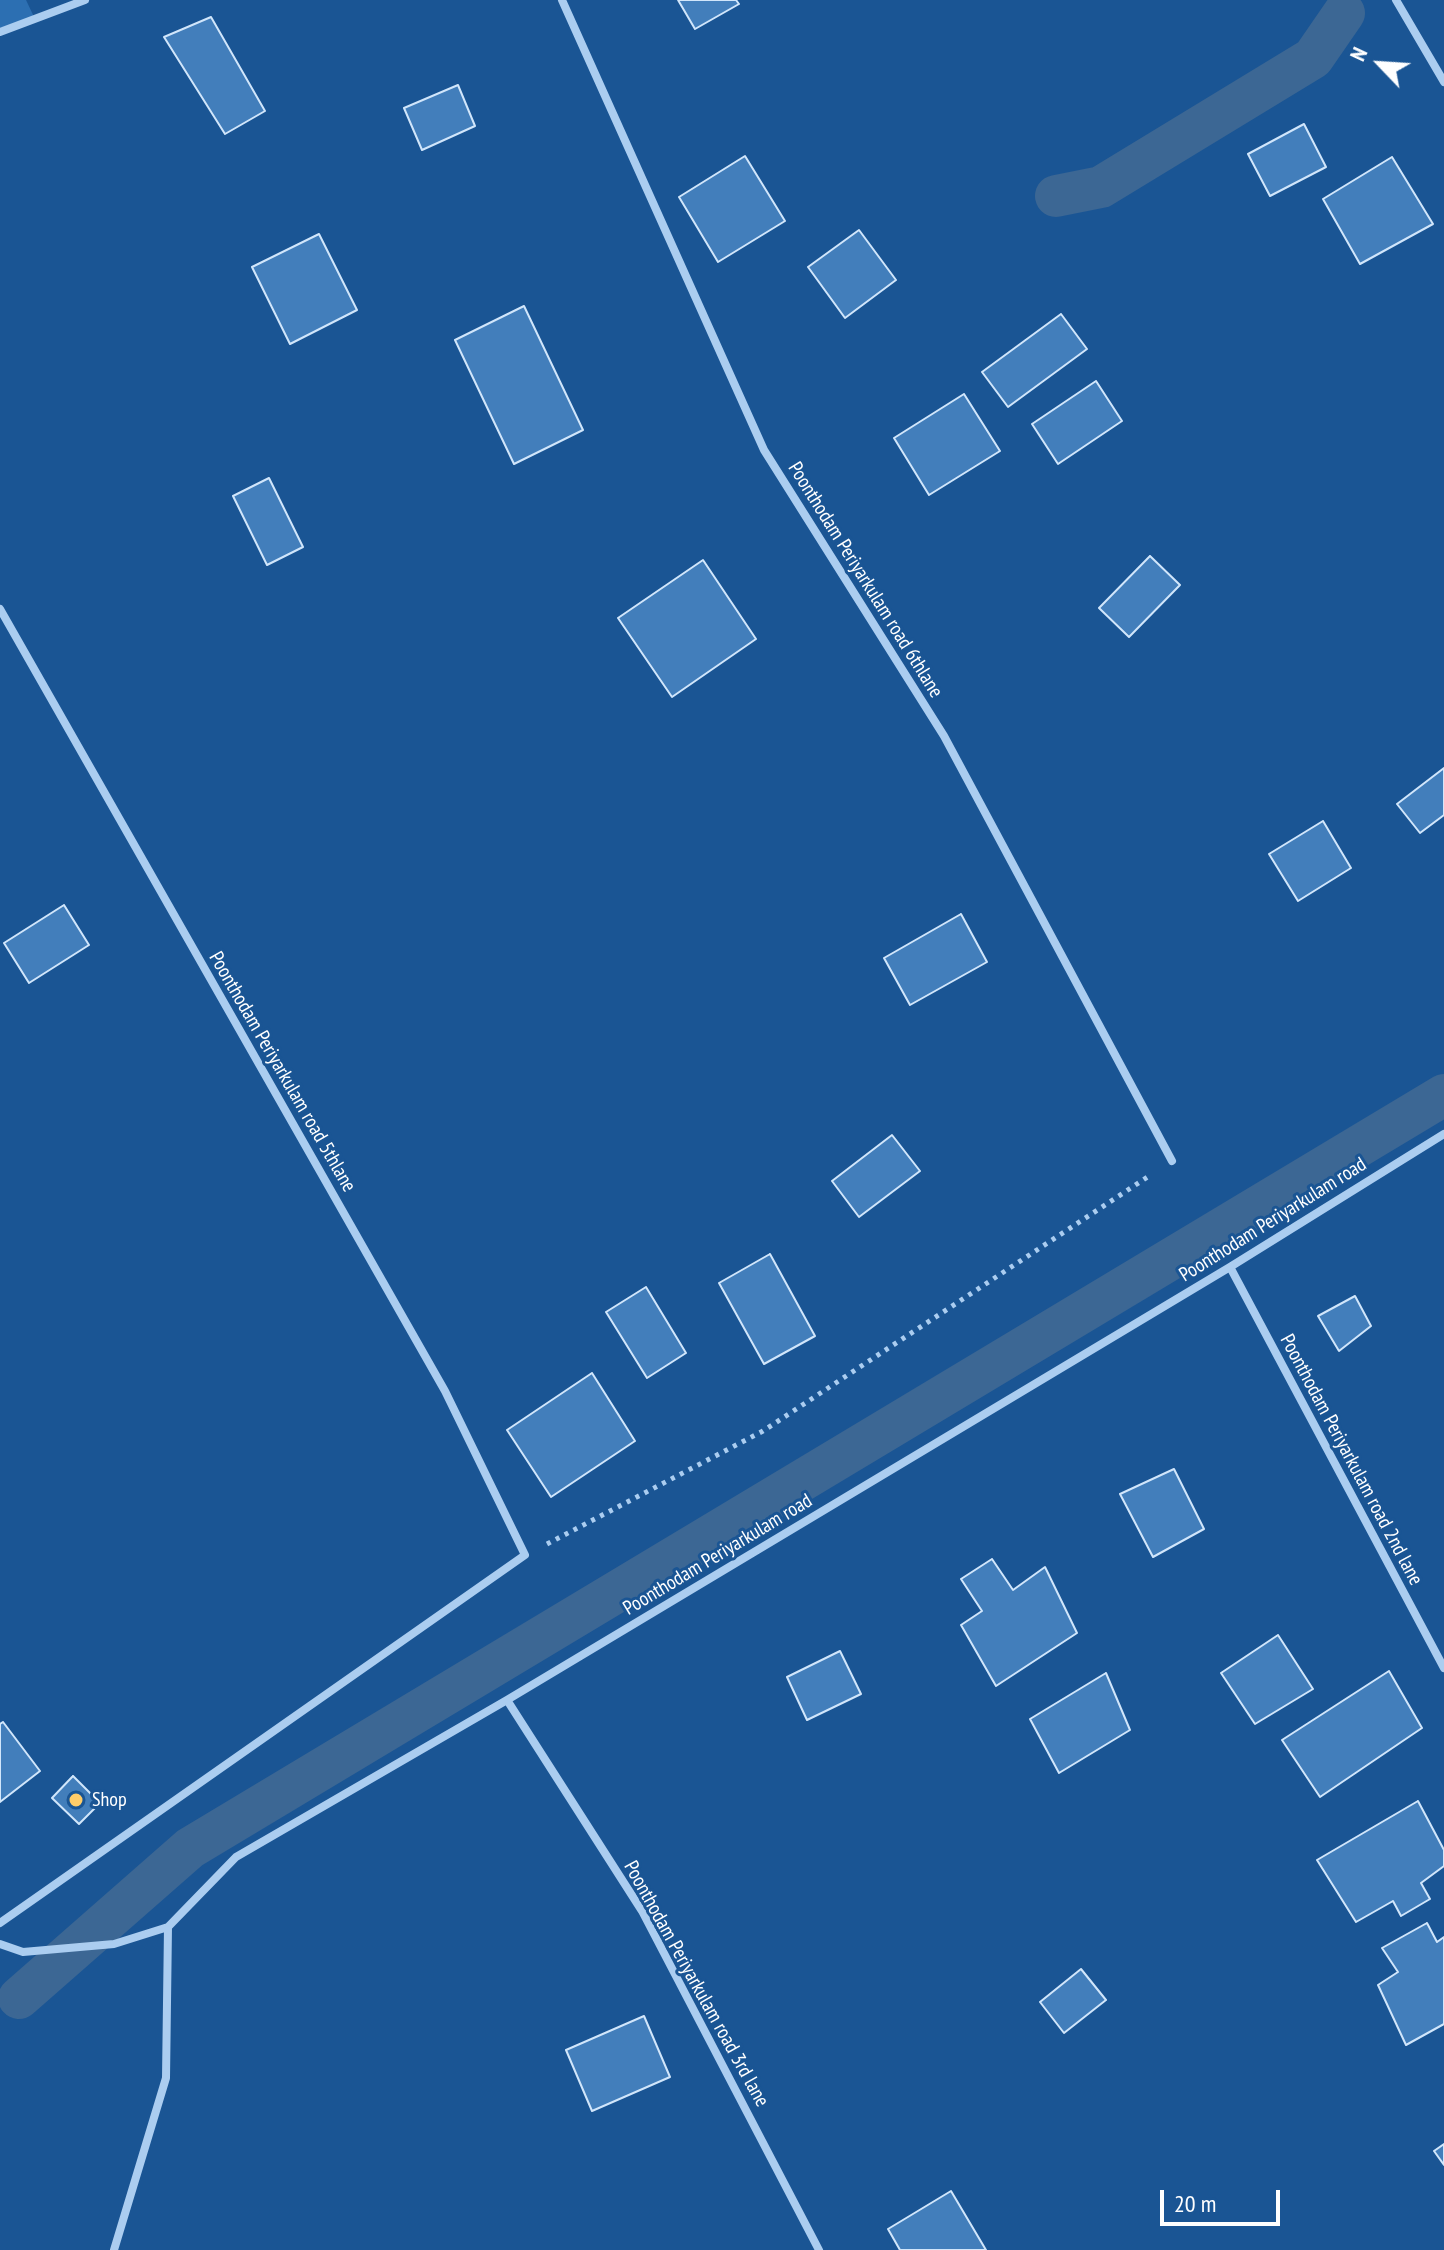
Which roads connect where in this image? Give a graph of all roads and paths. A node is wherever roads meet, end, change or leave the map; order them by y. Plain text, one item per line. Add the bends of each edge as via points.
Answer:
1 (85, 0) edge
2 (562, 0) edge
3 (1396, 0) edge
4 (0, 32) edge
5 (1444, 82) edge
6 (0, 609) edge
7 (1444, 1134) edge
8 (1172, 1161) joint
9 (1230, 1267) junction
10 (525, 1555) junction
11 (1444, 1668) edge
12 (507, 1700) junction
13 (0, 1923) edge
14 (168, 1927) junction
15 (0, 1944) edge
16 (114, 2250) edge
17 (819, 2250) edge

1 - 4 street
2 - 8 street, Poonthodam Periyarkulam road 6thlane via 764,450 944,736
3 - 5 street
6 - 10 street, Poonthodam Periyarkulam road 5thlane via 445,1391
7 - 9 street, Poonthodam Periyarkulam road
8 - 10 path via 763,1431
9 - 11 street, Poonthodam Periyarkulam road 2nd lane
9 - 12 street, Poonthodam Periyarkulam road
10 - 13 street
12 - 14 street, Poonthodam Periyarkulam road via 236,1857
12 - 17 street, Poonthodam Periyarkulam road 3rd lane via 642,1911
14 - 15 street, Poonthodam Periyarkulam road via 114,1944 23,1952
14 - 16 street via 166,2078

